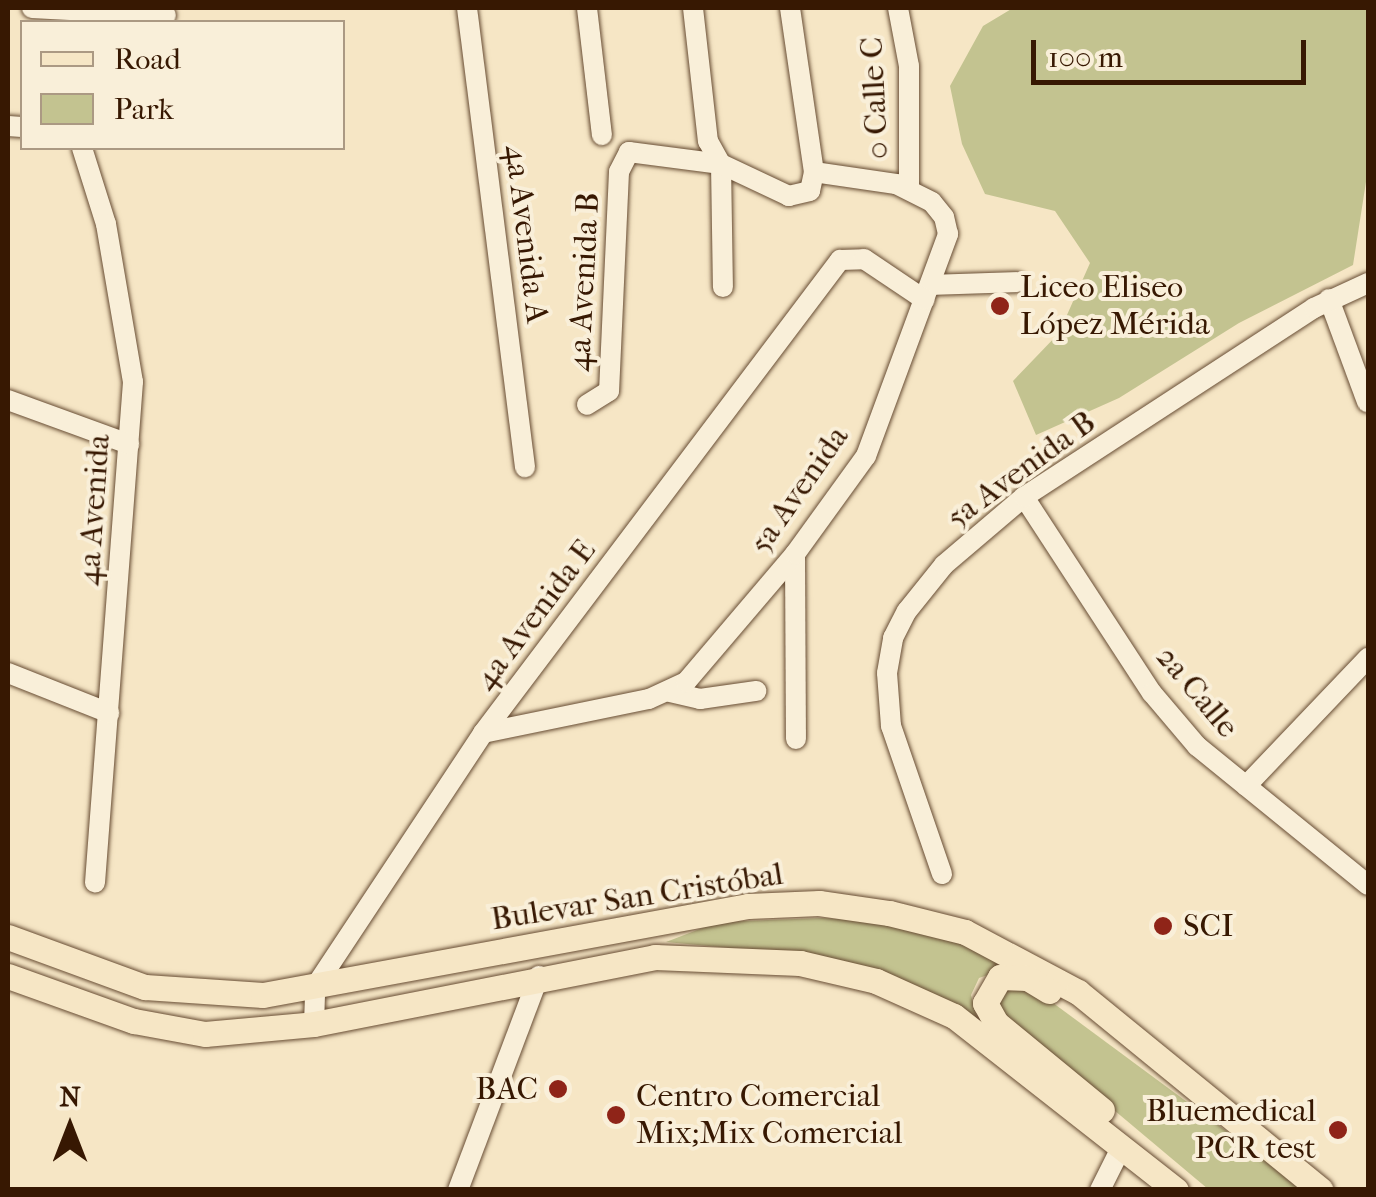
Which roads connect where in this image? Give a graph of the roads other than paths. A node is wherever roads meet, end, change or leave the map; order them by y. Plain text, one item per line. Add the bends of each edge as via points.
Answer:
1 (32, 8) edge
2 (467, 8) edge
3 (587, 8) edge
4 (692, 8) edge
5 (790, 8) edge
6 (898, 8) edge
7 (166, 15) dead end
8 (602, 135) dead end
9 (83, 150) edge
10 (721, 164) junction
11 (814, 172) junction
12 (909, 186) junction
13 (1017, 282) dead end
14 (1368, 284) edge
15 (723, 287) dead end
16 (928, 293) junction
17 (1321, 304) junction
18 (8, 400) edge
19 (1367, 402) edge
20 (587, 405) dead end
21 (129, 444) junction
22 (525, 467) dead end
23 (1024, 497) junction
24 (795, 554) junction
25 (1368, 658) edge
26 (8, 673) edge
27 (756, 691) dead end
28 (670, 692) junction
29 (109, 713) junction
30 (483, 733) junction
31 (796, 739) dead end
32 (1246, 786) junction
33 (942, 874) dead end
34 (95, 882) dead end
35 (1368, 886) edge
36 (688, 916) junction
37 (8, 937) edge
38 (8, 976) edge
39 (538, 976) junction
40 (315, 987) junction
41 (314, 1024) junction
42 (1122, 1146) junction
43 (1296, 1170) junction
44 (458, 1190) edge
45 (1100, 1190) edge
46 (1176, 1190) edge
47 (1197, 1190) edge
48 (1321, 1190) edge

1 - 7 street
2 - 22 street, 4a Avenida A
3 - 8 street
4 - 10 street via 708,141
5 - 11 street
6 - 12 street, 0 Calle C via 909,66
9 - 21 street, 4a Avenida via 106,224 130,359
10 - 11 street via 789,196 810,191
10 - 15 street
10 - 20 street, 4a Avenida B via 629,152 619,172 609,391
11 - 12 street
12 - 16 street, 5a Avenida via 932,202 948,234
13 - 16 street
14 - 17 street, 5a Avenida B
16 - 24 street, 5a Avenida via 866,456
16 - 30 street, 4a Avenida E via 864,259 840,260
17 - 19 street
17 - 23 street, 5a Avenida B
18 - 21 street
21 - 29 street, 4a Avenida
23 - 32 street, 2a Calle via 1152,693 1197,746
23 - 33 street, 5a Avenida B via 944,565 893,638 886,673 891,726
24 - 28 street, 5a Avenida
24 - 31 street
25 - 32 street
26 - 29 street
27 - 28 street via 700,700
28 - 30 street
29 - 34 street, 4a Avenida
30 - 40 street, 4a Avenida E
32 - 35 street, 2a Calle
36 - 39 main road via 642,939 552,956
36 - 40 main road, Bulevar San Cristóbal
36 - 43 main road, Bulevar San Cristóbal via 818,903 965,932 1078,992
37 - 40 main road, Bulevar San Cristóbal via 144,987 263,995
38 - 41 main road, Bulevar San Cristóbal via 134,1021 206,1034
39 - 41 main road, Bulevar San Cristóbal
39 - 42 main road, Bulevar San Cristóbal via 705,955 800,963 876,981 954,1016
39 - 44 street
40 - 41 street
42 - 45 street
42 - 46 main road, Bulevar San Cristóbal
43 - 47 main road via 1225,1126 1047,989 1010,976 991,984 985,1003 996,1023
43 - 48 main road, Bulevar San Cristóbal

